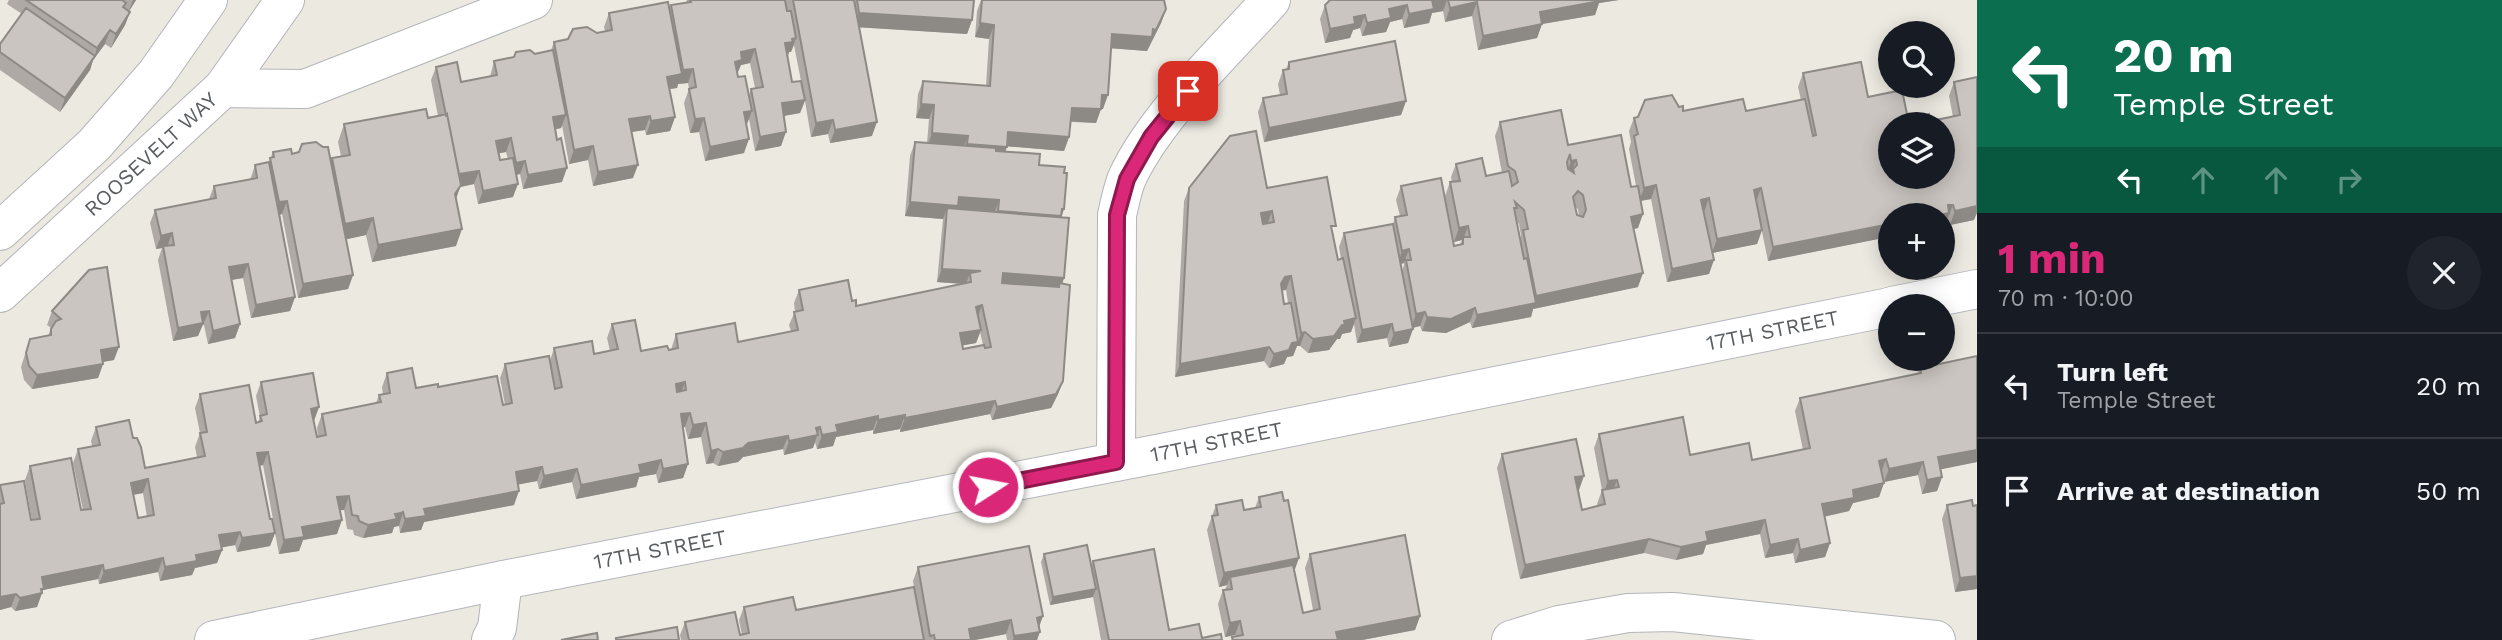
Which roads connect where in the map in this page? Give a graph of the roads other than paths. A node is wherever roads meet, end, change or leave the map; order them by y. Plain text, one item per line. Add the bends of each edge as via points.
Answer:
1 (208, 0) edge
2 (285, 0) edge
3 (533, 0) edge
4 (1271, 0) edge
5 (223, 88) junction
6 (0, 231) edge
7 (1977, 289) edge
8 (0, 293) edge
9 (1952, 294) edge
10 (1878, 309) edge
11 (1116, 462) junction
12 (503, 580) junction
13 (214, 640) edge
14 (491, 640) edge
15 (1511, 640) edge
16 (1936, 640) edge

1 - 6 street via 156,74 94,145
2 - 5 street, ROOSEVELT WAY
3 - 5 street via 305,89
4 - 11 street via 1188,91 1151,137 1127,179 1117,215
5 - 8 street, ROOSEVELT WAY
7 - 9 street, 17TH STREET
10 - 11 street, 17TH STREET
11 - 12 street, 17TH STREET
12 - 13 street, 17TH STREET
12 - 14 street via 497,628
15 - 16 street via 1559,625 1628,613 1673,612

